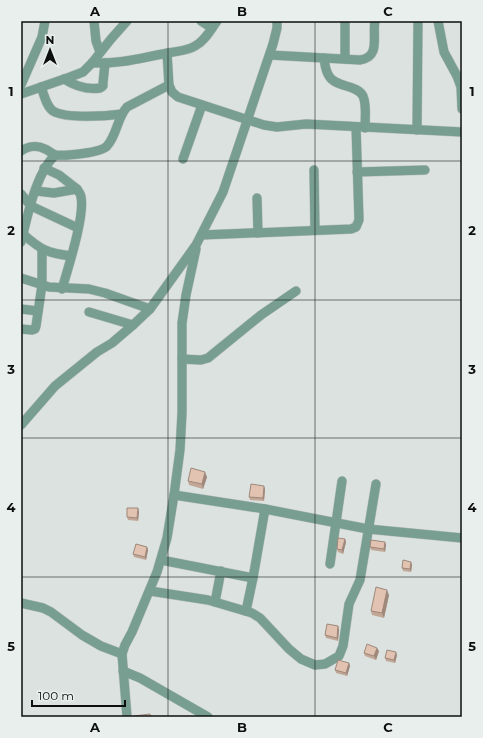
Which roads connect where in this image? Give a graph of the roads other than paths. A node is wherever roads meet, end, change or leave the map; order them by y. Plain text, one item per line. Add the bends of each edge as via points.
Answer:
1 (45, 21) edge
2 (127, 21) edge
3 (201, 21) edge
4 (278, 21) edge
5 (345, 21) edge
6 (375, 21) edge
7 (418, 21) edge
8 (438, 21) edge
9 (95, 23) edge
10 (215, 25) edge
11 (100, 52) junction
12 (167, 53) junction
13 (270, 55) junction
14 (324, 58) junction
15 (345, 58) junction
16 (92, 63) junction
17 (105, 63) junction
18 (460, 75) edge
19 (64, 79) junction
20 (21, 85) edge
21 (169, 85) junction
22 (41, 87) junction
23 (21, 94) edge
24 (202, 105) junction
25 (462, 109) edge
26 (122, 114) junction
27 (248, 120) junction
28 (361, 127) junction
29 (417, 130) junction
30 (462, 132) edge
31 (21, 151) edge
32 (55, 155) junction
33 (183, 159) dead end
34 (44, 168) junction
35 (314, 170) dead end
36 (425, 170) dead end
37 (357, 172) junction
38 (77, 189) junction
39 (36, 191) junction
40 (21, 194) edge
41 (257, 198) dead end
42 (30, 206) junction
43 (24, 220) edge
44 (78, 228) junction
45 (315, 230) junction
46 (258, 233) junction
47 (202, 235) junction
48 (22, 238) edge
49 (196, 245) junction
50 (42, 250) junction
51 (71, 256) junction
52 (21, 278) edge
53 (42, 285) junction
54 (62, 288) junction
55 (296, 291) dead end
56 (150, 308) junction
57 (21, 309) edge
58 (38, 311) junction
59 (89, 312) dead end
60 (133, 325) junction
61 (21, 329) edge
62 (182, 359) junction
63 (21, 426) edge
64 (342, 481) dead end
65 (376, 484) dead end
66 (174, 495) junction
67 (265, 509) junction
68 (336, 522) junction
69 (368, 528) junction
70 (462, 538) edge
71 (161, 560) junction
72 (330, 564) dead end
73 (221, 571) junction
74 (253, 578) junction
75 (150, 591) junction
76 (215, 602) junction
77 (21, 603) edge
78 (246, 611) junction
79 (122, 654) junction
80 (123, 671) junction
81 (127, 717) edge
82 (208, 717) edge

1 - 20 street via 42,37
2 - 11 street
3 - 10 street
4 - 13 street
5 - 15 street
6 - 15 street via 372,54 367,59
7 - 29 street
8 - 18 street via 444,52 450,66
9 - 11 street via 96,41
10 - 12 street via 195,46
11 - 16 street
12 - 17 street
12 - 21 street
13 - 14 street
13 - 27 street
14 - 15 street
14 - 28 street via 329,77 362,94 364,100
16 - 17 street
16 - 19 street via 83,72
17 - 19 street via 103,86 100,88 80,87
18 - 25 street
19 - 22 street
21 - 24 street via 178,97
21 - 26 street via 126,107
22 - 23 street
22 - 26 street via 48,105 54,112 88,116
24 - 27 street
24 - 33 street
26 - 32 street via 112,139 102,150
27 - 28 street via 277,127 306,124
27 - 47 street via 223,192
28 - 29 street
28 - 37 street
29 - 30 street
31 - 32 street via 34,146
32 - 34 street
34 - 38 street
34 - 39 street
35 - 45 street
36 - 37 street
37 - 45 street via 359,220 356,227
38 - 39 street
38 - 44 street via 81,196
39 - 42 street
40 - 42 street
41 - 46 street
42 - 43 street
42 - 44 street
43 - 48 street
44 - 51 street
45 - 46 street
46 - 47 street
47 - 49 street
48 - 50 street
49 - 56 street
49 - 62 street via 182,323
50 - 51 street
50 - 53 street
51 - 54 street
52 - 53 street
53 - 54 street
53 - 58 street
54 - 56 street via 89,289
55 - 62 street via 208,358
56 - 60 street
57 - 58 street
58 - 61 street via 35,329
59 - 60 street
60 - 63 street via 55,386
62 - 66 street via 181,428
64 - 68 street
65 - 69 street
66 - 67 street
66 - 71 street
67 - 68 street
67 - 74 street
68 - 69 street
68 - 72 street
69 - 70 street
69 - 78 street via 360,580 349,604 343,646 339,656 325,664 305,662 289,650 260,618
71 - 73 street
71 - 75 street
73 - 74 street
73 - 76 street
74 - 78 street
75 - 76 street
75 - 79 street
76 - 78 street
77 - 79 street via 44,608 82,635
79 - 80 street
80 - 81 street
80 - 82 street

